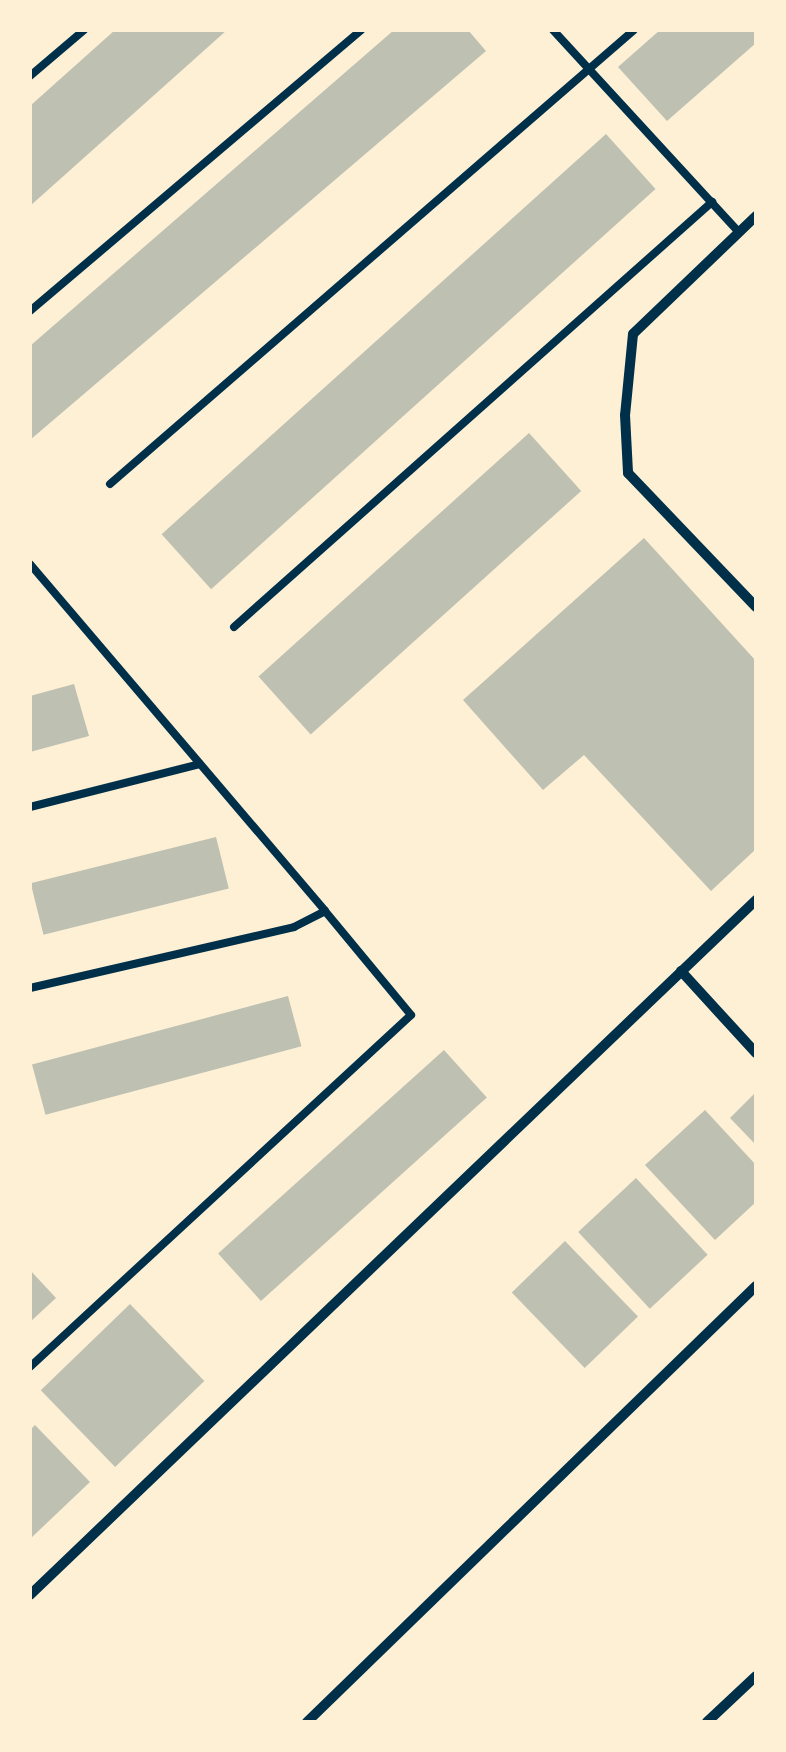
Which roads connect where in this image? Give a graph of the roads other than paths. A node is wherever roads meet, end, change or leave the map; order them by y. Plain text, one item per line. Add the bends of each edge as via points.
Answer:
1 (84, 30) edge
2 (361, 30) edge
3 (552, 30) edge
4 (634, 30) edge
5 (590, 70) junction
6 (30, 76) edge
7 (712, 202) junction
8 (756, 216) edge
9 (738, 231) junction
10 (30, 311) edge
11 (110, 484) dead end
12 (30, 564) edge
13 (34, 575) edge
14 (756, 607) edge
15 (234, 627) dead end
16 (200, 764) junction
17 (30, 807) edge
18 (756, 900) edge
19 (325, 911) junction
20 (682, 971) junction
21 (30, 988) edge
22 (756, 1053) edge
23 (756, 1286) edge
24 (30, 1367) edge
25 (30, 1594) edge
26 (756, 1676) edge
27 (307, 1722) edge
28 (707, 1722) edge

1 - 6 lane
2 - 10 lane
3 - 5 lane
4 - 5 lane
5 - 7 lane
5 - 11 lane
7 - 9 lane
7 - 15 lane
8 - 9 street
9 - 14 street via 632,334 625,415 628,473
12 - 13 lane
13 - 16 lane
16 - 17 lane
16 - 19 lane
18 - 20 street
19 - 21 lane via 294,927
19 - 24 lane via 411,1015
20 - 22 street
20 - 25 street
23 - 27 street
26 - 28 street

